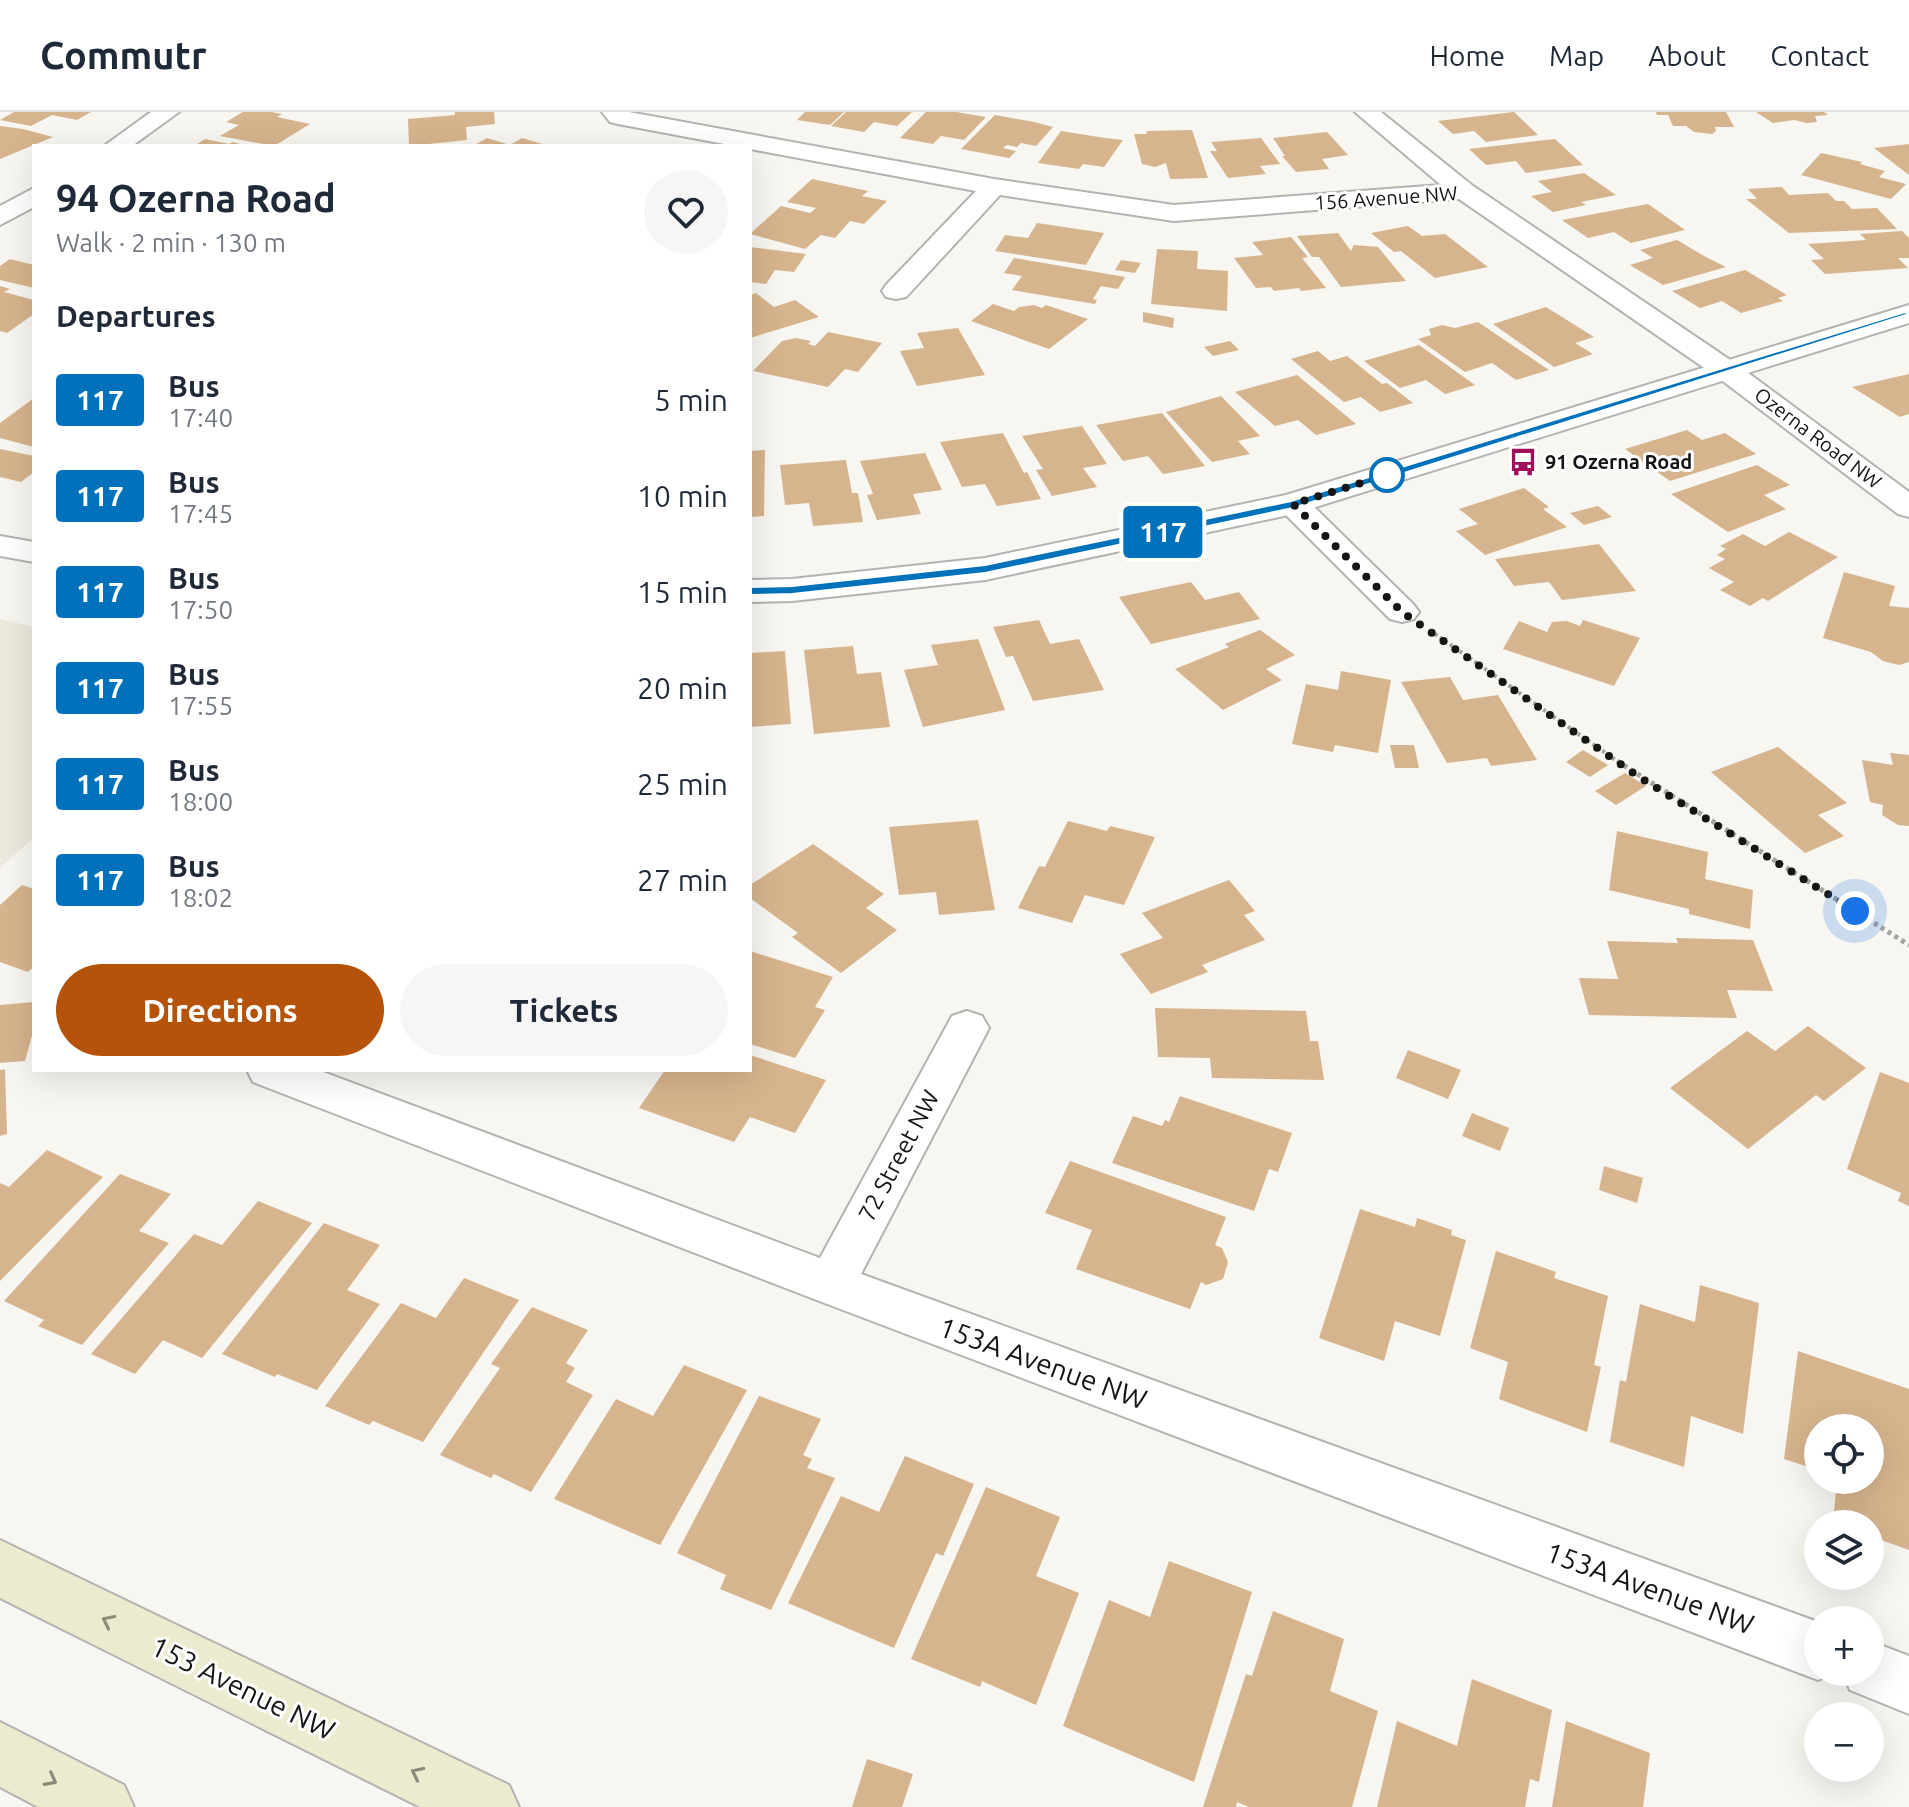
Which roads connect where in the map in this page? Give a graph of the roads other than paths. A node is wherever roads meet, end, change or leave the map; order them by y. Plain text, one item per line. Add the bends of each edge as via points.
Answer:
1 (167, 112) edge
2 (614, 112) edge
3 (1367, 112) edge
4 (119, 144) edge
5 (994, 187) junction
6 (1464, 191) junction
7 (32, 197) edge
8 (0, 217) edge
9 (896, 291) dead end
10 (1909, 314) edge
11 (1726, 370) junction
12 (1293, 504) junction
13 (1909, 507) edge
14 (752, 591) edge
15 (1402, 612) road end
16 (967, 1028) dead end
17 (274, 1072) edge
18 (831, 1284) junction
19 (0, 1568) edge
20 (1804, 1646) edge
21 (1884, 1675) edge
22 (1909, 1685) edge
23 (0, 1753) edge
24 (102, 1807) edge
25 (487, 1807) edge

1 - 4 street
2 - 5 street, 156 Avenue NW via 618,117
3 - 6 street
5 - 6 street, 156 Avenue NW via 1174,213
5 - 9 street
6 - 11 street, 156 Avenue NW
7 - 8 street
10 - 11 street, Ozerna Road NW
11 - 12 street, Ozerna Road NW
11 - 13 street, Ozerna Road NW
12 - 14 street, Ozerna Road NW via 985,569
12 - 15 street
16 - 18 street, 72 Street NW
17 - 18 street, 153A Avenue NW
18 - 20 street, 153A Avenue NW
25 -> 19 main road, 153 Avenue NW
21 - 22 street
23 -> 24 main road

